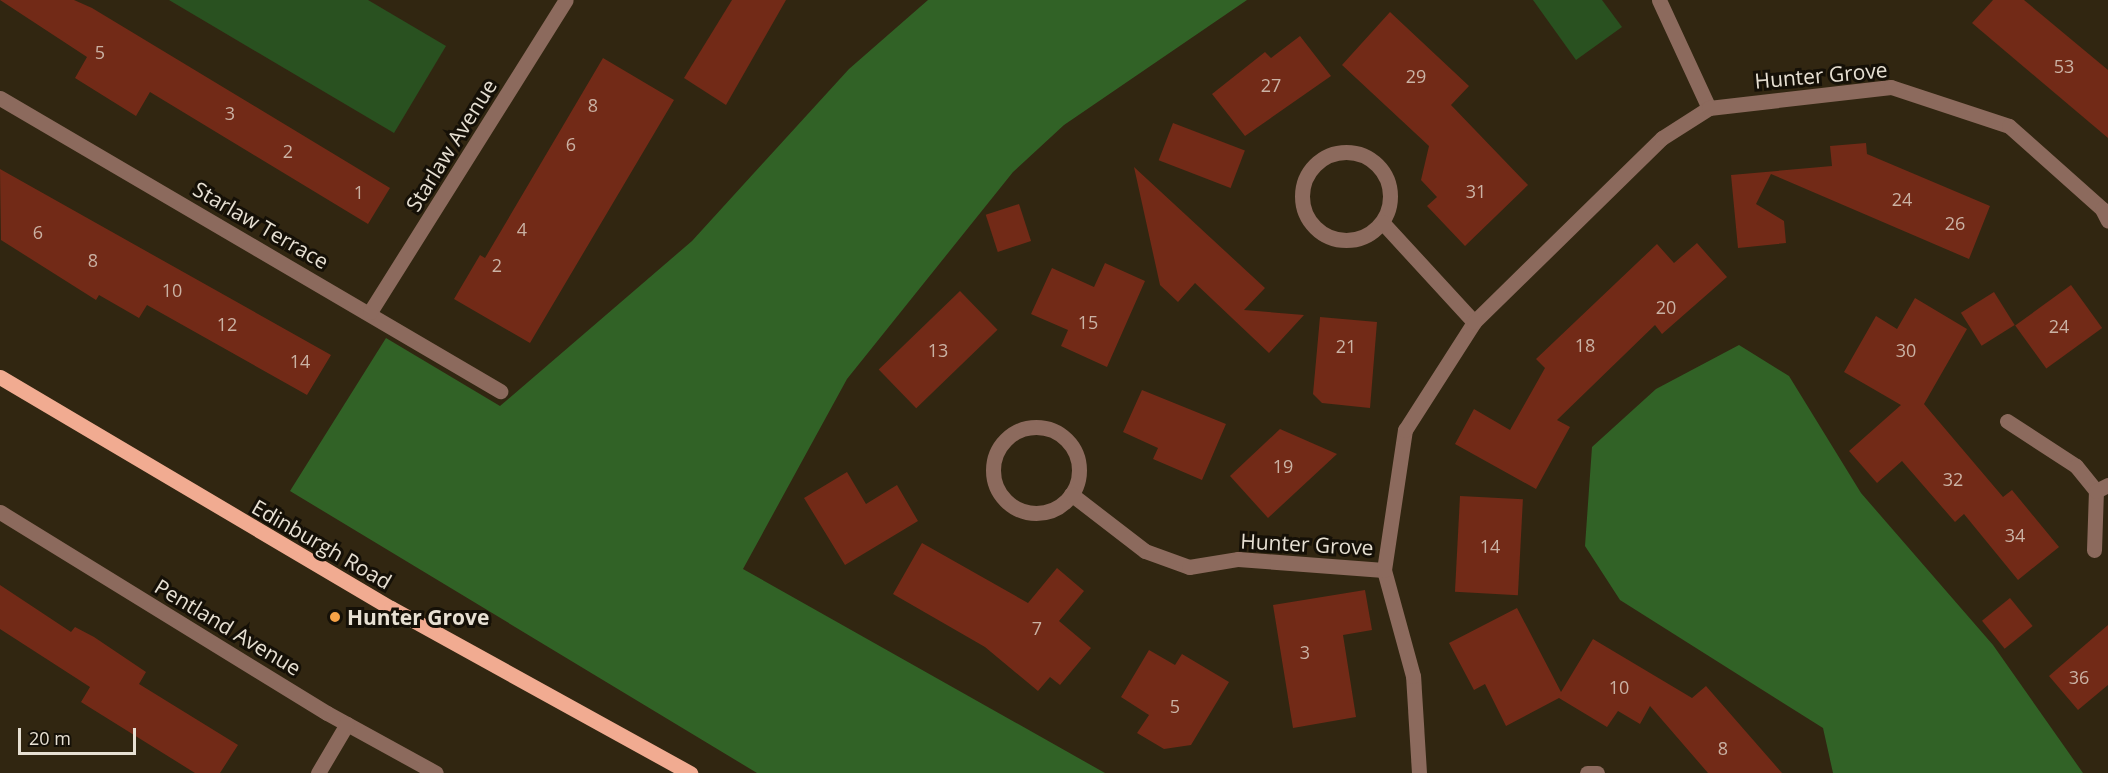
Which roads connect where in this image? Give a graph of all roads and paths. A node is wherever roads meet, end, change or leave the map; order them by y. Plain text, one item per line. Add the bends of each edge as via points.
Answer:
1 (566, 0) edge
2 (1659, 0) edge
3 (0, 98) edge
4 (1709, 108) junction
5 (2108, 221) edge
6 (1382, 222) junction
7 (370, 312) junction
8 (1474, 322) junction
9 (0, 377) edge
10 (500, 391) dead end
11 (2007, 422) dead end
12 (2102, 488) edge
13 (1071, 494) junction
14 (0, 512) edge
15 (2094, 550) dead end
16 (1384, 570) junction
17 (346, 724) junction
18 (318, 773) edge
19 (436, 773) edge
20 (690, 773) edge
21 (1419, 773) edge
22 (1587, 773) edge
23 (1597, 773) edge

1 - 7 street, Starlaw Avenue
2 - 4 street
3 - 7 street, Starlaw Terrace
4 - 5 street, Hunter Grove via 1891,87 2009,126 2102,209
4 - 8 street, Hunter Grove via 1662,138
6 - 6 street via 1350,239 1316,228 1307,217 1302,188 1317,162 1342,152 1370,158 1388,181 1390,195
6 - 8 street
7 - 10 street, Starlaw Terrace
8 - 16 street, Hunter Grove via 1405,430
9 - 20 main road, Edinburgh Road via 391,608
11 - 12 street via 2076,466
12 - 15 street
13 - 13 street via 1048,512 1033,513 1006,502 993,476 998,448 1019,430 1032,426 1059,434 1078,461
13 - 16 street, Hunter Grove via 1144,551 1188,567 1238,559
14 - 17 street, Pentland Avenue
16 - 21 street, Hunter Grove via 1413,676
17 - 18 street
17 - 19 street, Pentland Avenue
22 - 23 street

